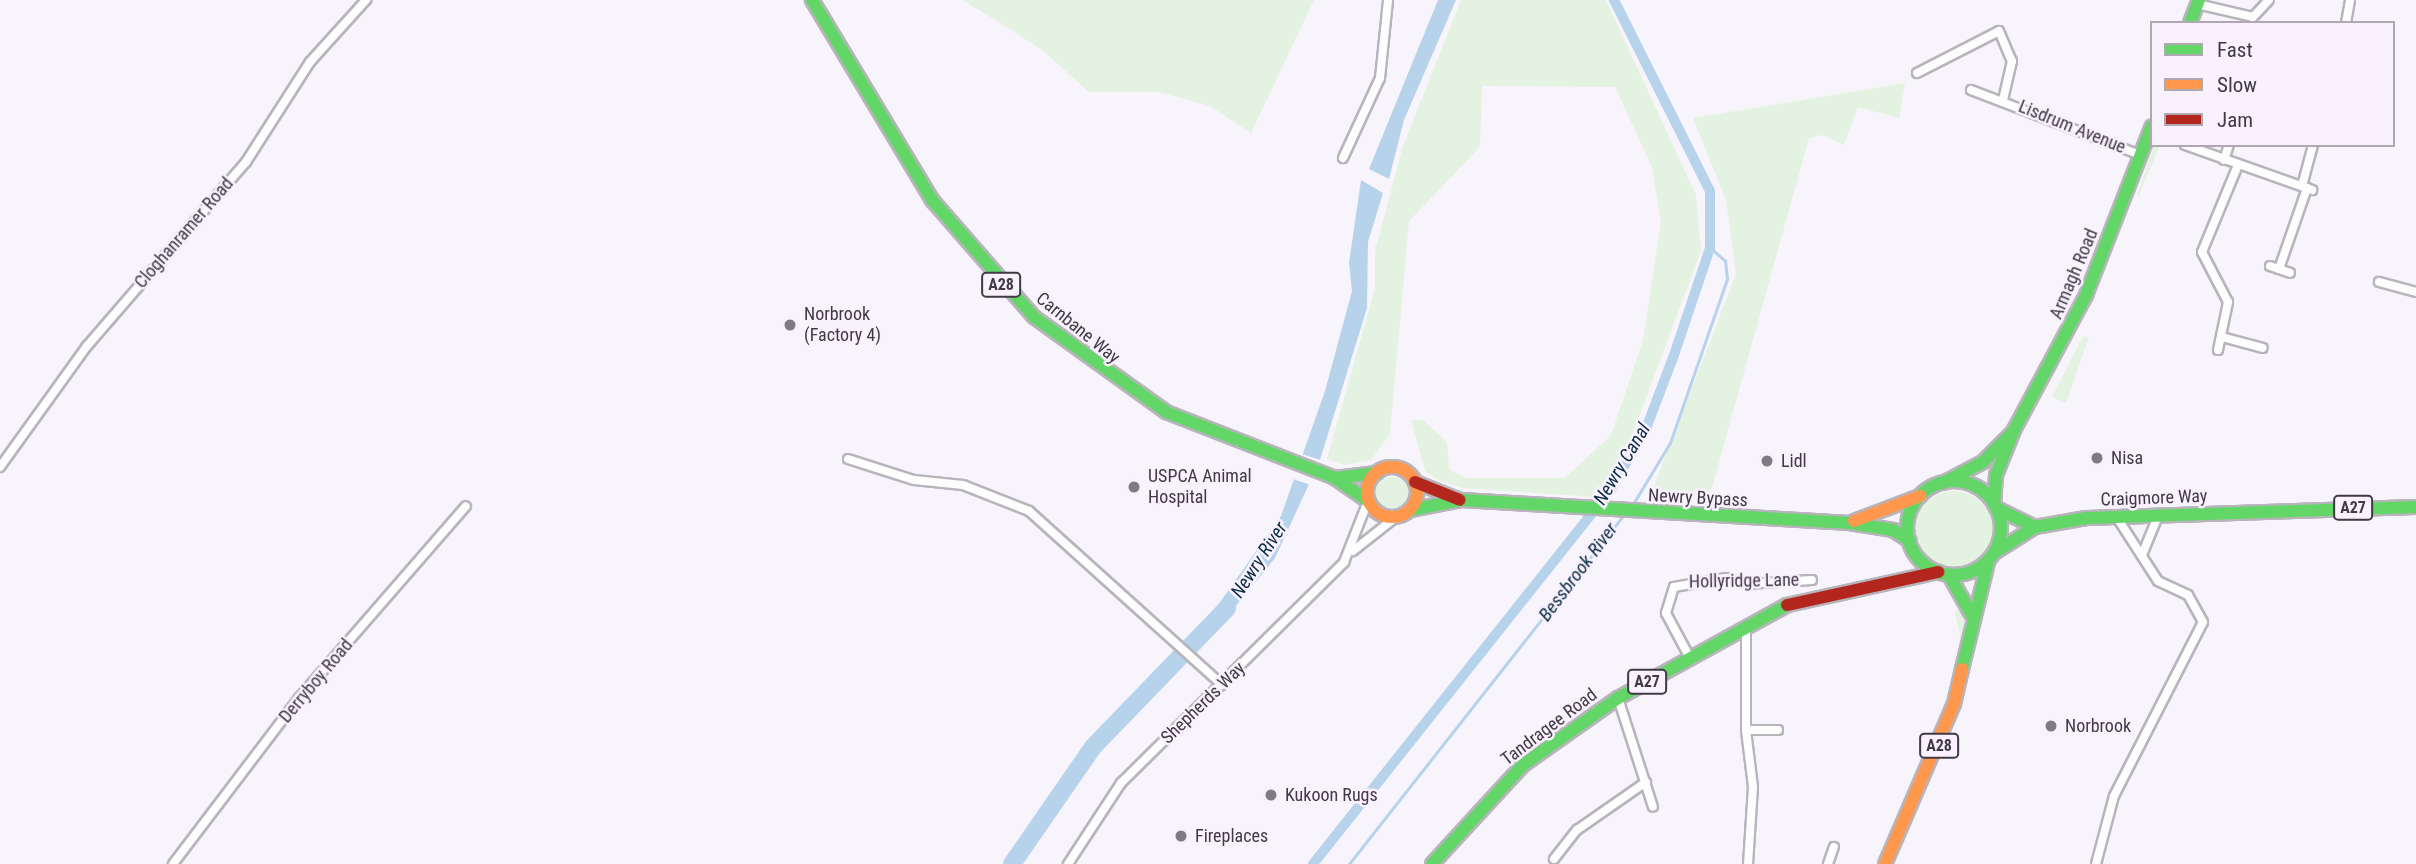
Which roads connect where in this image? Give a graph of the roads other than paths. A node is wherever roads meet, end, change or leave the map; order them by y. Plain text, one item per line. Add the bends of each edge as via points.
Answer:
1 (366, 0) edge
2 (812, 0) edge
3 (1388, 0) edge
4 (2269, 0) edge
5 (2350, 0) edge
6 (2198, 2) edge
7 (2191, 21) edge
8 (2346, 21) edge
9 (1917, 73) dead end
10 (1971, 90) dead end
11 (2003, 100) junction
12 (2150, 133) edge
13 (2190, 147) edge
14 (2228, 147) edge
15 (2312, 147) edge
16 (2140, 155) junction
17 (1343, 158) dead end
18 (2224, 160) junction
19 (2238, 165) junction
20 (2307, 188) junction
21 (2270, 266) dead end
22 (2279, 269) junction
23 (2290, 273) dead end
24 (2379, 282) dead end
25 (2416, 292) edge
26 (2222, 337) junction
27 (2263, 348) dead end
28 (2218, 350) dead end
29 (2014, 430) junction
30 (848, 459) dead end
31 (0, 467) edge
32 (1377, 473) junction
33 (1329, 476) junction
34 (1415, 482) junction
35 (1943, 483) junction
36 (1922, 495) junction
37 (1462, 500) junction
38 (1368, 501) junction
39 (466, 506) dead end
40 (1995, 506) junction
41 (2416, 507) edge
42 (1410, 510) junction
43 (2159, 515) junction
44 (2116, 516) junction
45 (1396, 517) junction
46 (1849, 523) junction
47 (2035, 527) junction
48 (1910, 541) junction
49 (1351, 552) junction
50 (2142, 555) junction
51 (1991, 557) junction
52 (1919, 558) junction
53 (1944, 574) junction
54 (1812, 580) dead end
55 (1908, 581) junction
56 (1974, 620) junction
57 (1746, 627) junction
58 (1690, 658) junction
59 (1222, 685) junction
60 (1618, 698) junction
61 (1746, 730) junction
62 (1778, 730) dead end
63 (1646, 782) junction
64 (1653, 807) dead end
65 (1834, 847) dead end
66 (1554, 859) dead end
67 (173, 864) edge
68 (1068, 864) edge
69 (1432, 864) edge
70 (1748, 864) edge
71 (1828, 864) edge
72 (1885, 864) edge
73 (2096, 864) edge

1 - 31 street, Cloghanramer Road via 310,62 246,162 101,328
2 - 33 main road, Carnbane Way / A28 via 932,200 1025,309 1083,358 1166,411 1289,464
3 - 17 street via 1380,78
4 - 6 street via 2253,17
5 - 8 street
6 - 7 main road
9 - 11 street, Lisdrum Avenue via 1999,31 2012,61
10 - 11 street, Lisdrum Avenue
11 - 16 street, Lisdrum Avenue
12 - 16 main road, Armagh Road
13 - 18 street
14 - 18 street
15 - 20 street
16 - 29 main road, Armagh Road via 2086,295
18 - 19 street
19 - 20 street
19 - 26 street via 2202,252 2228,302
20 - 22 street
21 - 22 street
22 - 23 street
24 - 25 street
26 - 27 street
26 - 28 street
29 - 35 main road, Armagh Road via 1983,462
29 - 40 main road, Armagh Road via 1996,474
30 - 59 street via 914,480 975,488 1029,510
32 - 33 main road
32 - 34 main road via 1398,468
32 - 38 main road
33 - 38 main road
34 - 37 main road
34 - 42 main road
35 - 36 main road
35 - 40 main road via 1968,484
36 - 46 main road
36 - 48 main road via 1908,522
37 - 42 main road
37 - 46 main road, Newry Bypass
38 - 45 main road via 1377,512
38 - 49 street, Shepherds Way
39 - 67 street, Derryboy Road via 299,698
40 - 47 main road
40 - 51 main road, A28 via 2001,533
41 - 43 main road, Craigmore Way / A27
42 - 45 main road
43 - 44 main road, Craigmore Way / A27
43 - 50 street
44 - 47 main road, Craigmore Way / A27
44 - 50 street
45 - 49 street, Shepherds Way
46 - 48 main road, Newry Bypass via 1893,530
47 - 51 main road, Craigmore Way / A27
48 - 52 main road
49 - 59 street, Shepherds Way
50 - 73 street via 2158,581 2188,595 2203,622 2114,796
51 - 53 main road
51 - 56 main road, A28
52 - 53 main road
52 - 55 main road
53 - 55 main road, Tandragee Road / A27
53 - 56 main road
54 - 58 street, Hollyridge Lane via 1681,582 1668,594 1666,613
55 - 57 main road, Tandragee Road / A27 via 1807,598
56 - 72 main road, A28 via 1943,736
57 - 58 main road, Tandragee Road / A27
57 - 61 street
58 - 60 main road, Tandragee Road / A27
59 - 68 street, Shepherds Way via 1108,797
60 - 63 street
60 - 69 main road, Tandragee Road / A27 via 1523,765
61 - 62 street
61 - 70 street via 1753,787
63 - 64 street
63 - 66 street via 1577,830
65 - 71 street

